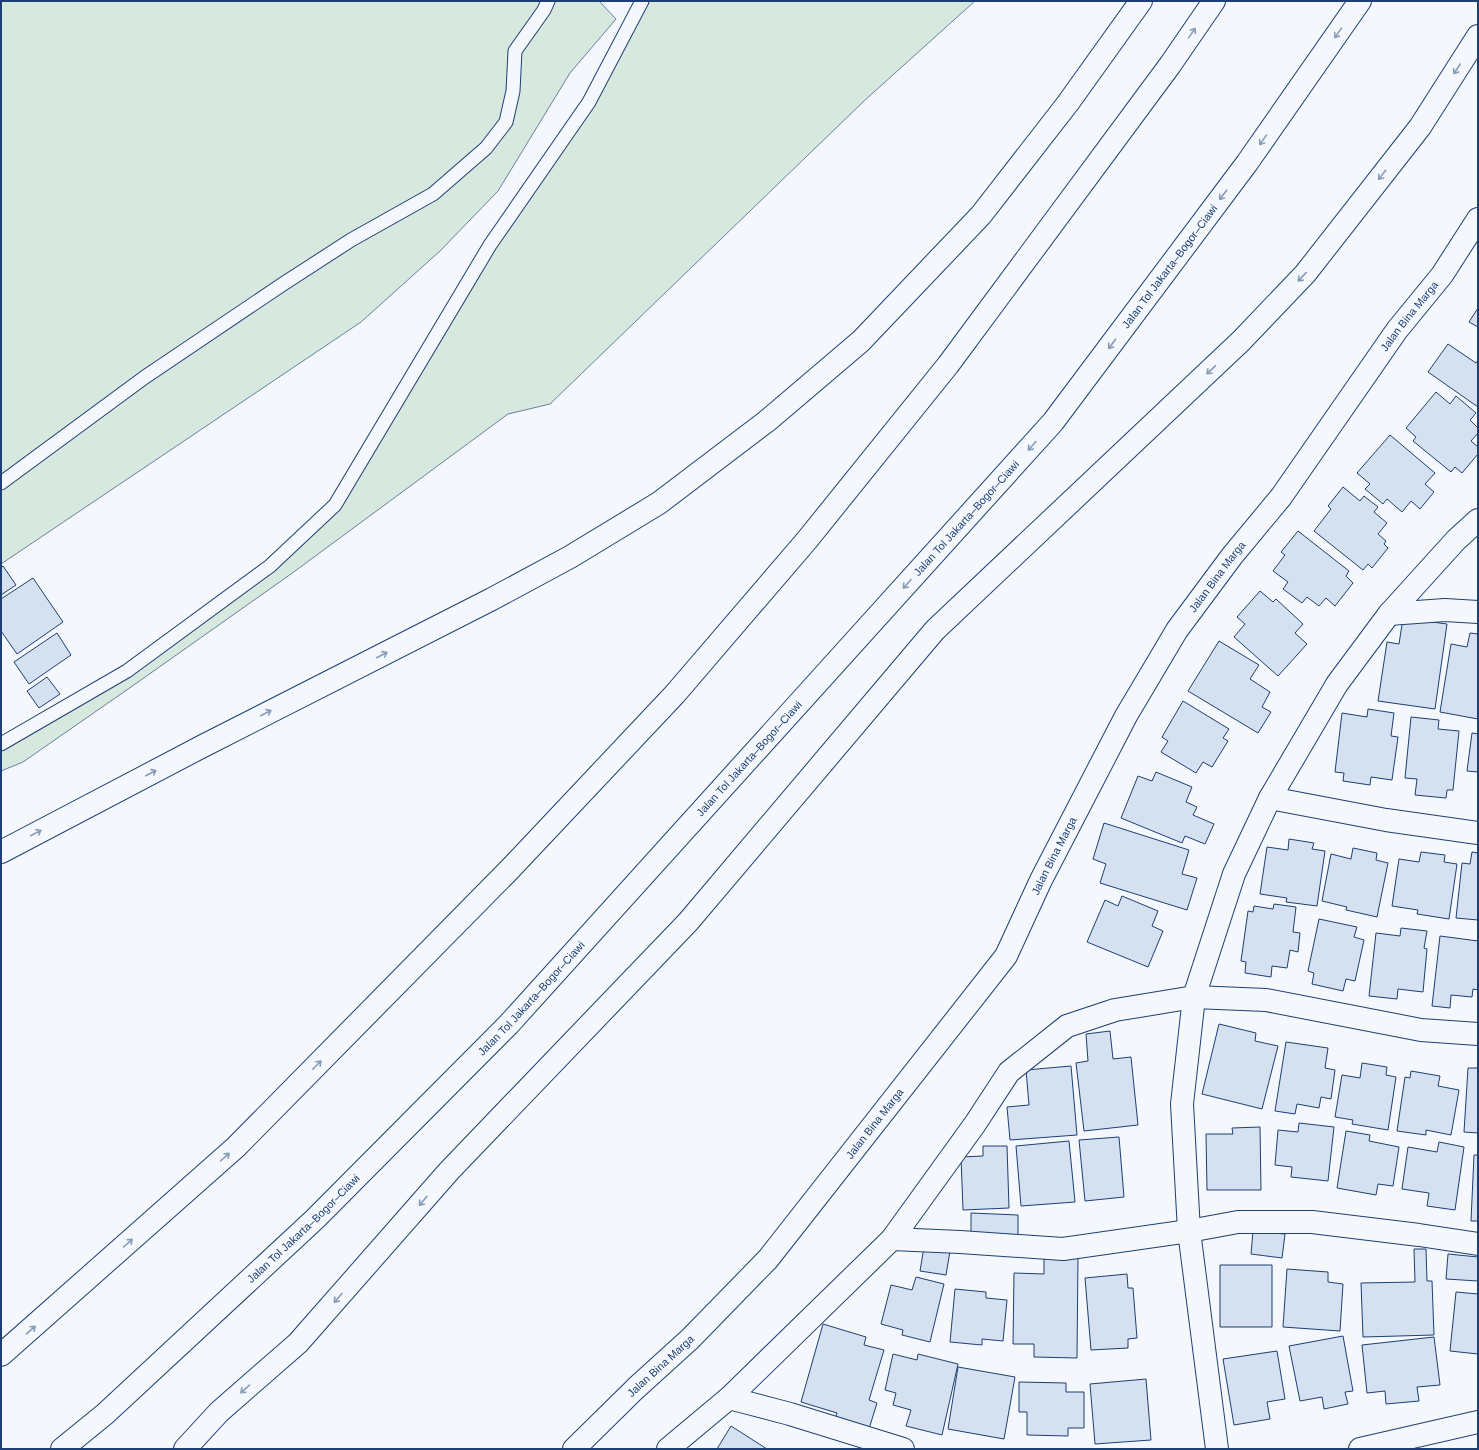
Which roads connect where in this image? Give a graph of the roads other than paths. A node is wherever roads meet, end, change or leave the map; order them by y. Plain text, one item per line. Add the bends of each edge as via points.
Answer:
1 (548, 1) edge
2 (642, 1) edge
3 (1141, 1) edge
4 (1214, 1) edge
5 (1360, 1) edge
6 (1478, 36) edge
7 (1478, 219) edge
8 (1, 483) edge
9 (1478, 520) edge
10 (1478, 612) edge
11 (1389, 614) junction
12 (1, 744) edge
13 (1270, 798) junction
14 (1478, 833) edge
15 (1, 852) edge
16 (1194, 997) junction
17 (1478, 1034) edge
18 (1189, 1231) junction
19 (892, 1240) junction
20 (1478, 1244) edge
21 (1, 1355) edge
22 (729, 1398) junction
23 (1478, 1422) edge
24 (62, 1449) edge
25 (185, 1449) edge
26 (574, 1449) edge
27 (668, 1449) edge
28 (903, 1449) edge
29 (1217, 1449) edge
30 (1360, 1449) edge

1 - 8 lane via 515,51 513,91 506,122 486,148 433,194 351,240 276,288 145,377
2 - 12 lane via 589,102 490,245 335,505 270,566 127,671
15 -> 3 main road via 492,599 570,557 659,503 767,421 861,341 981,214 1068,103
21 -> 4 main road via 236,1147 511,868 675,694 807,540 948,365 1170,65
5 -> 24 main road, Jalan Tol Jakarta–Bogor–Ciawi via 1247,163 1053,422 509,1024 315,1219 105,1414
6 -> 25 main road via 1420,127 1306,274 1241,341 934,630 688,922 449,1171 298,1342 219,1412
7 - 26 main road, Jalan Bina Marga via 1442,275 1397,330 1282,497 1232,556 1177,630 1126,716 1041,880 1006,956 768,1259 690,1339
9 - 11 main road via 1456,540
10 - 11 main road via 1445,610
11 - 13 main road via 1338,684
13 - 14 main road via 1386,820
13 - 16 main road via 1234,874
16 - 17 main road via 1266,1000 1421,1030
16 - 18 main road via 1182,1104
16 - 19 main road via 1115,1010 1067,1026 1034,1051 1009,1072
18 - 19 main road via 1063,1249
18 - 20 main road via 1238,1222 1312,1222
18 - 29 main road
19 - 22 main road
22 - 27 main road
22 - 28 main road
23 - 30 main road

